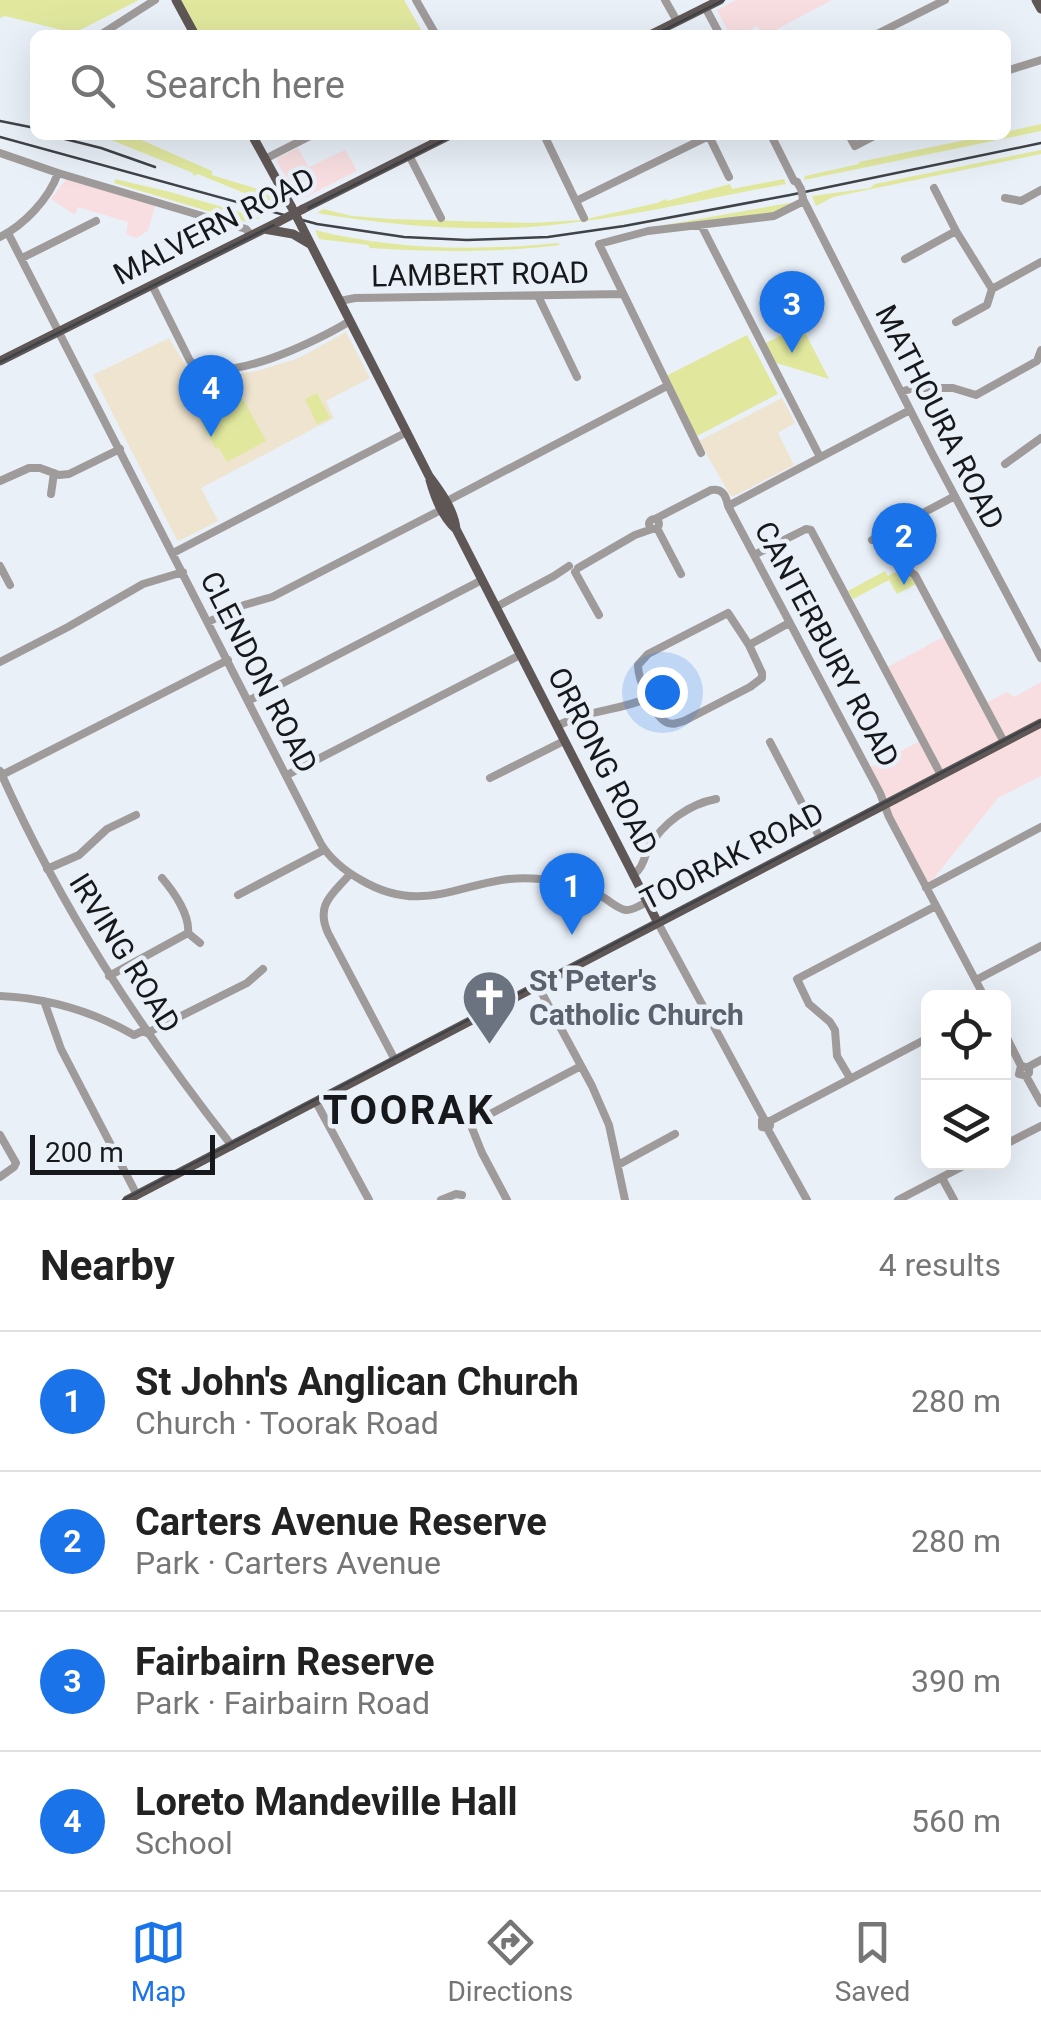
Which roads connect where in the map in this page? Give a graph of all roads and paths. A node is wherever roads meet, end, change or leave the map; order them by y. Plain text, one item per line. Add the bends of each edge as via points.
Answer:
1 (155, 0) edge
2 (176, 0) edge
3 (416, 0) edge
4 (665, 0) edge
5 (720, 0) edge
6 (945, 0) edge
7 (1036, 0) edge
8 (706, 8) junction
9 (1041, 8) edge
10 (677, 22) junction
11 (108, 30) edge
12 (193, 30) edge
13 (433, 30) edge
14 (660, 30) edge
15 (717, 30) edge
16 (885, 30) edge
17 (1041, 60) edge
18 (1011, 69) edge
19 (255, 140) edge
20 (302, 140) edge
21 (440, 140) edge
22 (546, 140) edge
23 (701, 140) edge
24 (711, 140) edge
25 (774, 140) edge
26 (0, 153) edge
27 (410, 155) junction
28 (265, 158) junction
29 (58, 173) junction
30 (729, 176) dead end
31 (934, 188) dead end
32 (1038, 192) edge
33 (803, 198) junction
34 (1005, 198) dead end
35 (576, 200) junction
36 (1041, 203) edge
37 (296, 209) junction
38 (441, 218) dead end
39 (584, 218) dead end
40 (96, 221) dead end
41 (701, 225) junction
42 (264, 228) junction
43 (956, 231) junction
44 (4, 235) edge
45 (251, 235) junction
46 (312, 246) junction
47 (22, 258) junction
48 (905, 259) dead end
49 (1041, 262) edge
50 (152, 285) junction
51 (992, 289) junction
52 (621, 294) junction
53 (538, 296) junction
54 (340, 301) junction
55 (350, 320) junction
56 (956, 322) dead end
57 (59, 331) junction
58 (1041, 350) edge
59 (0, 361) edge
60 (577, 377) dead end
61 (667, 386) junction
62 (901, 392) junction
63 (910, 410) junction
64 (406, 432) junction
65 (1041, 438) edge
66 (120, 449) junction
67 (701, 454) dead end
68 (820, 458) junction
69 (1006, 464) dead end
70 (54, 473) junction
71 (0, 481) edge
72 (51, 494) dead end
73 (955, 496) junction
74 (444, 506) junction
75 (728, 506) junction
76 (655, 524) junction
77 (885, 533) junction
78 (872, 540) dead end
79 (172, 552) junction
80 (754, 555) junction
81 (0, 566) edge
82 (573, 568) junction
83 (182, 572) junction
84 (681, 574) dead end
85 (482, 580) junction
86 (10, 585) dead end
87 (496, 607) junction
88 (599, 614) dead end
89 (208, 622) junction
90 (789, 623) junction
91 (749, 645) junction
92 (520, 655) junction
93 (1041, 658) edge
94 (228, 660) junction
95 (0, 662) edge
96 (762, 678) junction
97 (772, 681) dead end
98 (648, 698) junction
99 (248, 700) junction
100 (669, 723) junction
101 (1041, 723) edge
102 (557, 726) junction
103 (665, 734) dead end
104 (564, 740) junction
105 (770, 742) dead end
106 (1004, 742) junction
107 (1, 773) edge
108 (287, 775) junction
109 (941, 775) junction
110 (490, 778) dead end
111 (716, 800) dead end
112 (884, 805) junction
113 (136, 815) dead end
114 (1041, 828) edge
115 (820, 838) junction
116 (324, 850) junction
117 (647, 851) junction
118 (626, 862) junction
119 (46, 869) junction
120 (350, 874) junction
121 (633, 876) junction
122 (162, 878) dead end
123 (926, 888) junction
124 (238, 895) dead end
125 (646, 899) junction
126 (936, 906) junction
127 (658, 922) junction
128 (188, 933) junction
129 (200, 942) dead end
130 (1041, 946) edge
131 (262, 969) dead end
132 (109, 976) junction
133 (976, 980) junction
134 (538, 986) junction
135 (981, 990) edge
136 (0, 996) edge
137 (44, 1001) junction
138 (144, 1028) junction
139 (921, 1042) edge
140 (1011, 1044) edge
141 (394, 1060) junction
142 (1041, 1063) edge
143 (581, 1066) junction
144 (1026, 1070) junction
145 (850, 1078) junction
146 (316, 1102) junction
147 (1041, 1104) edge
148 (767, 1123) junction
149 (1041, 1126) edge
150 (675, 1134) dead end
151 (0, 1136) edge
152 (1011, 1142) edge
153 (232, 1146) junction
154 (618, 1165) junction
155 (956, 1170) edge
156 (0, 1177) edge
157 (942, 1178) junction
158 (462, 1195) dead end
159 (132, 1198) edge
160 (369, 1200) edge
161 (440, 1200) edge
162 (507, 1200) edge
163 (625, 1200) edge
164 (807, 1200) edge
165 (898, 1200) edge
166 (954, 1200) edge

1 - 11 street
2 - 12 main road
3 - 13 street
4 - 10 street
5 - 8 main road
6 - 16 street
7 - 9 main road
8 - 10 main road
8 - 15 street
10 - 14 main road
17 - 18 street
19 - 28 main road, ORRONG ROAD
20 - 28 street
21 - 27 main road, MALVERN ROAD
22 - 35 street
23 - 35 street
24 - 30 street
25 - 33 street, MATHOURA ROAD, bridge
26 - 29 street
27 - 37 main road, MALVERN ROAD
27 - 38 street
28 - 37 main road, ORRONG ROAD
29 - 44 street via 21,224
29 - 45 street
31 - 43 street
32 - 34 street via 1021,202
32 - 36 street
33 - 41 street via 774,216
33 - 62 street, MATHOURA ROAD
35 - 39 street
37 - 42 main road, MALVERN ROAD, bridge
37 - 46 main road, ORRONG ROAD, bridge
40 - 47 street
41 - 52 street via 600,242
41 - 68 street
42 - 45 main road, MALVERN ROAD
42 - 46 main road
43 - 48 street
43 - 51 street
44 - 47 street, CLENDON ROAD
45 - 50 main road, MALVERN ROAD
46 - 54 main road, ORRONG ROAD
47 - 57 street, CLENDON ROAD
49 - 51 street
50 - 55 street via 200,367 277,357
50 - 57 main road, MALVERN ROAD
51 - 56 street via 987,304
52 - 53 street, LAMBERT ROAD
52 - 61 street
53 - 54 street, LAMBERT ROAD
53 - 60 street
54 - 55 main road, ORRONG ROAD
55 - 64 main road, ORRONG ROAD
57 - 59 main road, MALVERN ROAD
57 - 66 street, CLENDON ROAD
58 - 62 street via 1037,361 976,395 953,388
61 - 67 street
61 - 74 street
62 - 63 street, MATHOURA ROAD
63 - 68 street
63 - 73 street, MATHOURA ROAD
64 - 74 main road, ORRONG ROAD
64 - 79 street
65 - 69 street
66 - 70 street via 72,473
66 - 79 street, CLENDON ROAD
68 - 75 street
70 - 71 street via 30,468
70 - 72 street
73 - 77 street
73 - 93 street, MATHOURA ROAD
74 - 85 main road, ORRONG ROAD
74 - 89 street via 280,594
75 - 76 street via 714,495 696,498
75 - 80 street, CANTERBURY ROAD
76 - 82 street
76 - 84 street
77 - 78 street
77 - 106 street via 903,567 915,574
79 - 83 street, CLENDON ROAD
80 - 90 street, CANTERBURY ROAD
80 - 109 street via 812,530
81 - 86 street
82 - 87 street
82 - 88 street
83 - 89 street, CLENDON ROAD
83 - 95 street via 128,591
85 - 87 main road, ORRONG ROAD
85 - 99 street
87 - 92 main road, ORRONG ROAD
89 - 94 street, CLENDON ROAD
90 - 91 street
90 - 112 street, CANTERBURY ROAD
91 - 96 street
91 - 98 street via 729,610 634,664
92 - 102 main road, ORRONG ROAD
92 - 108 street
94 - 99 street, CLENDON ROAD
94 - 107 street
96 - 97 street
96 - 100 street via 684,722
98 - 100 street
98 - 102 street
99 - 108 street, CLENDON ROAD
100 - 103 street
101 - 106 main road, TOORAK ROAD
102 - 104 main road, ORRONG ROAD
104 - 110 street
104 - 118 main road, ORRONG ROAD
105 - 115 street
106 - 109 main road, TOORAK ROAD
107 - 119 street, IRVING ROAD
108 - 116 street, CLENDON ROAD
109 - 112 main road, TOORAK ROAD
111 - 117 street via 680,815
112 - 115 main road, TOORAK ROAD
112 - 123 street, CANTERBURY ROAD
113 - 119 street
114 - 123 street
115 - 127 main road, TOORAK ROAD
116 - 120 street, CLENDON ROAD
116 - 124 street
117 - 118 street
117 - 121 street
118 - 121 main road, ORRONG ROAD
119 - 132 street, IRVING ROAD
120 - 125 street, CLENDON ROAD via 407,897 540,879 629,910
120 - 141 street via 326,904 324,925
121 - 125 main road, ORRONG ROAD
122 - 128 street via 188,921
123 - 126 street, CANTERBURY ROAD
125 - 127 main road, ORRONG ROAD
126 - 133 street, CANTERBURY ROAD
126 - 145 street via 797,979 809,1004 836,1030 837,1056
127 - 134 main road, TOORAK ROAD
127 - 148 street, ORRONG ROAD
128 - 129 street
128 - 132 street
130 - 133 street
131 - 138 street via 247,983
132 - 138 street, IRVING ROAD
133 - 135 street, CANTERBURY ROAD
134 - 141 main road, TOORAK ROAD
134 - 143 street
136 - 137 street
137 - 138 street via 124,1029
137 - 159 street
138 - 153 street, IRVING ROAD
139 - 145 street
140 - 144 street
141 - 146 main road, TOORAK ROAD
142 - 144 street
143 - 154 street via 609,1125
143 - 162 street via 472,1126
144 - 147 street
145 - 148 street
146 - 153 main road, TOORAK ROAD
146 - 160 street
148 - 164 street, ORRONG ROAD
149 - 152 street
150 - 154 street
151 - 156 street via 16,1165
153 - 159 main road, TOORAK ROAD
154 - 163 street
155 - 157 street
157 - 165 street
157 - 166 street
158 - 161 street

